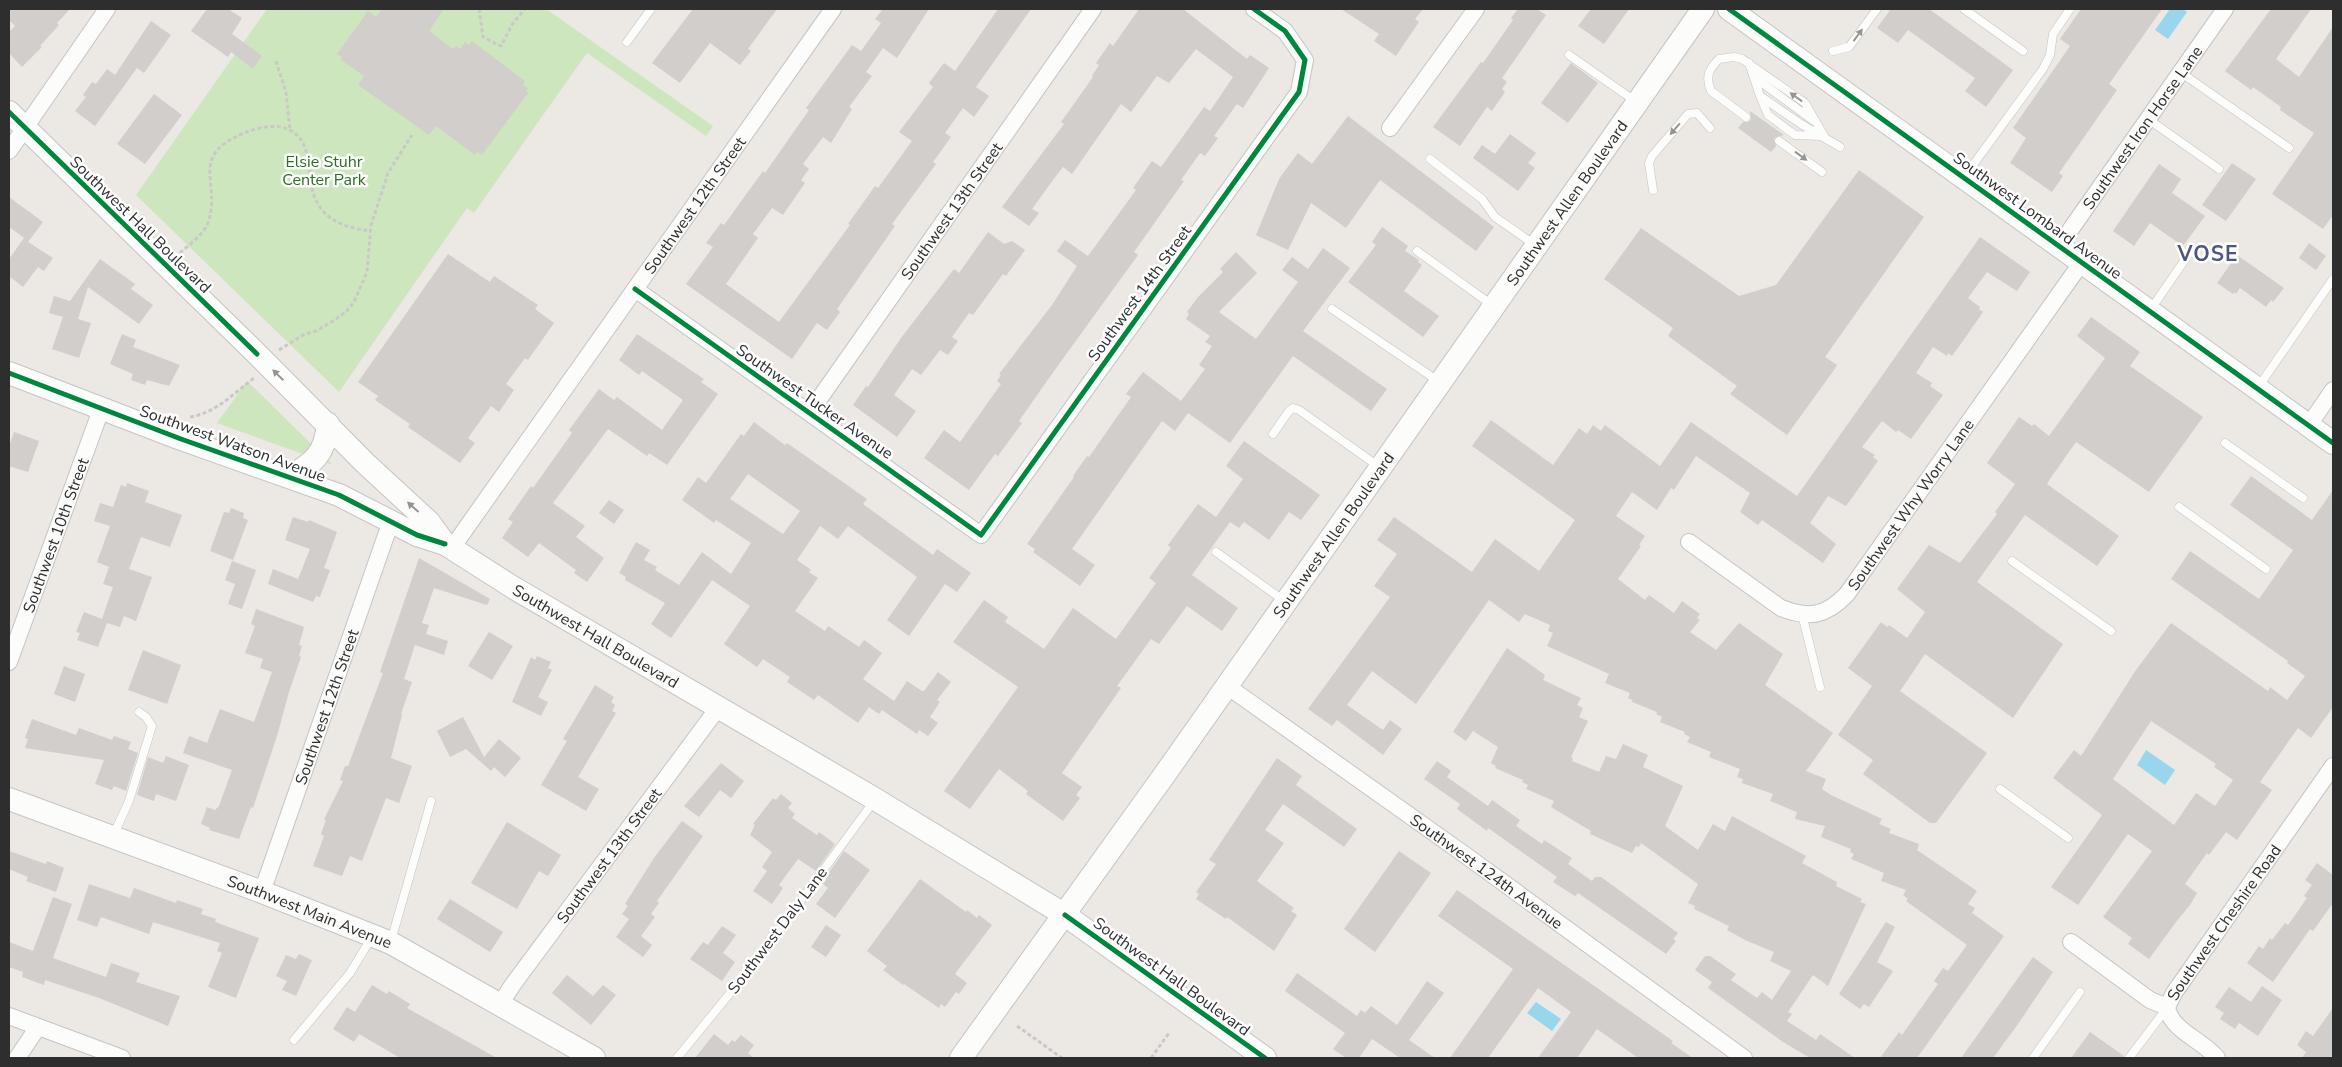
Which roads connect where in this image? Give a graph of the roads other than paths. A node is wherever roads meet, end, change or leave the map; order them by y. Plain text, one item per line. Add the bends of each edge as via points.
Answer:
1 (107, 9) edge
2 (651, 9) edge
3 (832, 9) edge
4 (1093, 9) edge
5 (1254, 9) edge
6 (1476, 9) edge
7 (1703, 9) edge
8 (1729, 9) edge
9 (1877, 9) edge
10 (1964, 9) edge
11 (2070, 9) edge
12 (2225, 9) edge
13 (627, 42) dead end
14 (1833, 51) dead end
15 (2023, 51) dead end
16 (1569, 55) dead end
17 (1749, 63) junction
18 (2180, 72) junction
19 (1754, 77) junction
20 (1760, 96) junction
21 (1636, 103) junction
22 (9, 112) edge
23 (1746, 117) dead end
24 (2148, 119) junction
25 (1815, 122) junction
26 (25, 128) junction
27 (1390, 128) dead end
28 (1710, 128) dead end
29 (1824, 136) junction
30 (1779, 141) dead end
31 (1840, 147) dead end
32 (2289, 148) dead end
33 (9, 150) edge
34 (1430, 159) dead end
35 (2219, 169) dead end
36 (1822, 172) dead end
37 (1964, 177) junction
38 (1653, 190) dead end
39 (1535, 245) junction
40 (2059, 246) junction
41 (2194, 248) dead end
42 (1417, 251) dead end
43 (2082, 262) junction
44 (2333, 279) edge
45 (635, 289) junction
46 (1493, 306) junction
47 (1332, 309) dead end
48 (2150, 311) junction
49 (9, 373) edge
50 (1440, 382) junction
51 (2258, 388) junction
52 (2333, 390) edge
53 (102, 408) junction
54 (810, 412) junction
55 (328, 424) junction
56 (2309, 425) junction
57 (1273, 434) dead end
58 (2333, 442) edge
59 (2225, 443) dead end
60 (1380, 467) junction
61 (289, 477) junction
62 (2303, 498) dead end
63 (2179, 507) dead end
64 (391, 521) junction
65 (981, 535) joint
66 (1689, 542) dead end
67 (448, 546) junction
68 (1216, 552) dead end
69 (2012, 561) dead end
70 (2266, 569) dead end
71 (1286, 602) junction
72 (1802, 614) junction
73 (2111, 631) dead end
74 (9, 662) edge
75 (1227, 686) junction
76 (1820, 687) dead end
77 (718, 708) junction
78 (139, 712) dead end
79 (2333, 766) edge
80 (2000, 789) dead end
81 (875, 799) junction
82 (9, 800) edge
83 (431, 801) dead end
84 (112, 837) junction
85 (2068, 838) dead end
86 (262, 892) junction
87 (1065, 915) junction
88 (382, 939) junction
89 (2071, 942) dead end
90 (2080, 992) dead end
91 (500, 1004) junction
92 (2167, 1007) junction
93 (9, 1016) edge
94 (38, 1027) junction
95 (294, 1040) dead end
96 (17, 1058) edge
97 (122, 1058) edge
98 (594, 1058) edge
99 (677, 1058) edge
100 (961, 1058) edge
101 (1265, 1058) edge
102 (1744, 1058) edge
103 (2033, 1058) edge
104 (2128, 1058) edge
105 (2217, 1058) edge

1 - 26 street
2 - 13 lane
3 - 45 street, Southwest 12th Street
4 - 54 street, Southwest 13th Street
5 - 65 street, Southwest 14th Street via 1285,31 1305,60 1299,92
6 - 27 street
7 - 21 main road, Southwest Allen Boulevard
8 - 37 main road, Southwest Lombard Avenue
14 -> 9 lane via 1849,47
10 - 15 lane
11 - 37 lane via 2053,34 2050,55 2043,69
12 - 18 street, Southwest Iron Horse Lane
16 - 21 lane
17 - 19 lane
17 - 23 lane via 1734,57 1719,59 1708,77 1715,96
25 -> 17 lane via 1805,103
18 - 24 street, Southwest Iron Horse Lane
18 - 32 lane
19 - 20 lane
19 - 25 lane
20 - 29 lane
20 - 29 lane via 1768,115 1795,134
21 - 39 main road, Southwest Allen Boulevard
22 - 26 main road, Southwest Hall Boulevard
24 - 35 lane
24 - 40 street, Southwest Iron Horse Lane
25 - 29 lane
26 - 33 street
55 -> 26 main road, Southwest Hall Boulevard via 262,367
28 -> 38 lane via 1696,114 1688,114 1652,156 1649,163
29 - 31 lane
30 -> 36 lane
34 - 39 lane via 1482,199 1496,217
37 - 40 main road, Southwest Lombard Avenue
39 - 46 main road, Southwest Allen Boulevard
40 - 43 main road, Southwest Lombard Avenue
41 - 48 lane
42 - 46 lane
43 - 48 main road, Southwest Lombard Avenue
43 - 72 street, Southwest Why Worry Lane via 1847,594 1825,612
44 - 51 lane
45 - 54 street, Southwest Tucker Avenue
45 - 67 street, Southwest 12th Street
46 - 50 main road, Southwest Allen Boulevard
47 - 50 lane
48 - 51 main road, Southwest Lombard Avenue
49 - 53 main road, Southwest Watson Avenue
50 - 60 main road, Southwest Allen Boulevard
51 - 56 main road, Southwest Lombard Avenue
52 - 56 street
53 - 61 main road, Southwest Watson Avenue
53 - 74 street, Southwest 10th Street
54 - 65 street, Southwest Tucker Avenue
55 - 61 main road via 319,455 312,464
67 -> 55 main road, Southwest Hall Boulevard via 429,522
56 - 58 main road, Southwest Lombard Avenue
57 - 60 lane via 1293,408
59 - 62 lane
60 - 71 main road, Southwest Allen Boulevard
61 - 64 main road, Southwest Watson Avenue via 353,501
63 - 70 lane
64 - 67 main road, Southwest Watson Avenue
64 - 86 street, Southwest 12th Street
66 - 72 street, Southwest Why Worry Lane via 1781,608
67 - 77 main road, Southwest Hall Boulevard
68 - 71 lane
69 - 73 lane
71 - 75 main road, Southwest Allen Boulevard
72 - 76 lane
75 - 87 main road, Southwest Allen Boulevard
75 - 102 street, Southwest 124th Avenue
77 - 81 main road, Southwest Hall Boulevard
77 - 91 street, Southwest 13th Street
78 - 84 lane via 152,726 129,801
79 - 92 street, Southwest Cheshire Road
80 - 85 lane
81 - 87 main road, Southwest Hall Boulevard
81 - 99 lane, Southwest Daly Lane via 754,964
82 - 84 main road, Southwest Main Avenue
83 - 88 lane
84 - 86 main road, Southwest Main Avenue
86 - 88 main road, Southwest Main Avenue
87 - 100 main road, Southwest Allen Boulevard
87 - 101 main road, Southwest Hall Boulevard
88 - 91 main road, Southwest Main Avenue
88 - 95 lane
89 - 92 street, Southwest Cheshire Road via 2150,1000
90 - 103 lane
91 - 98 main road, Southwest Main Avenue
92 - 104 lane
92 - 105 street via 2172,1021
93 - 94 street
94 - 96 street
94 - 97 street

